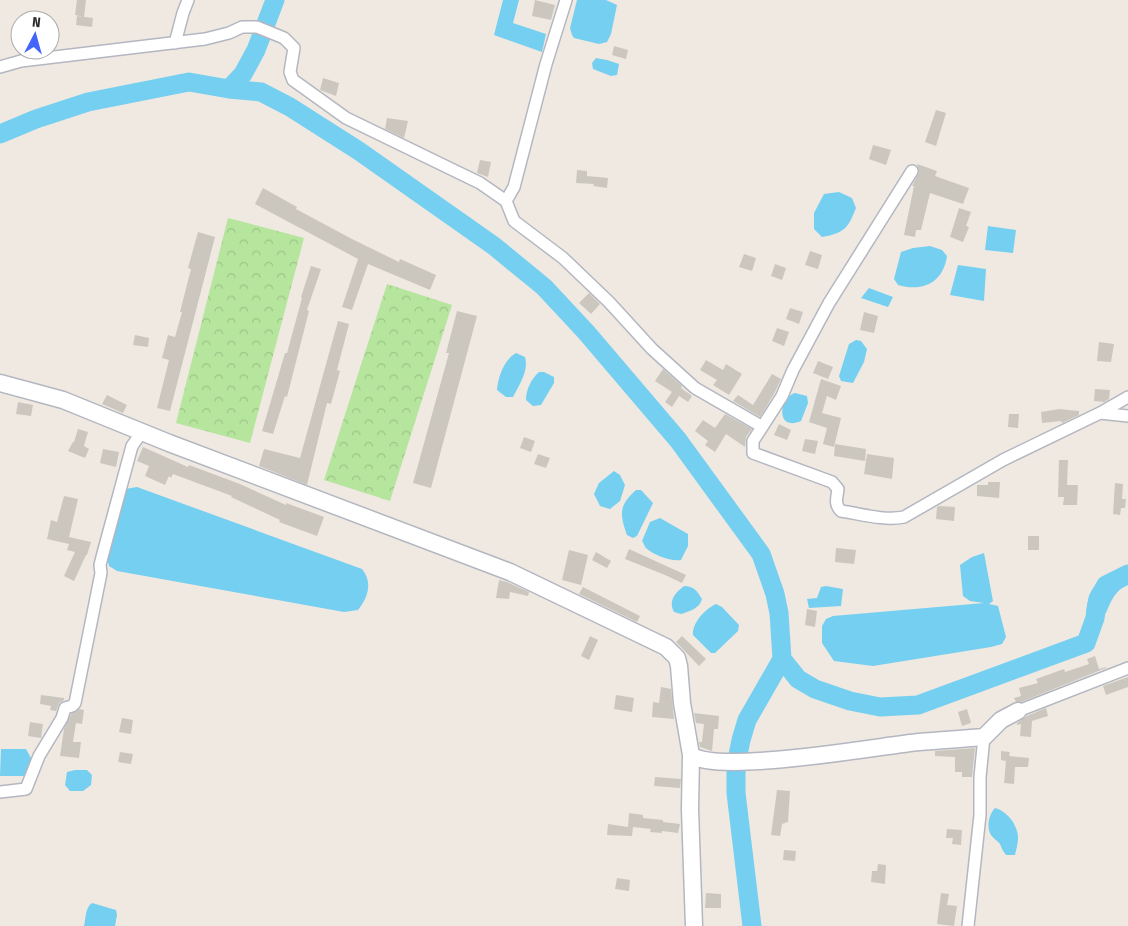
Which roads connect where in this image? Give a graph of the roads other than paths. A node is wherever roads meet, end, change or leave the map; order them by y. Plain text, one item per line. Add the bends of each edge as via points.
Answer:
1 (188, 0) edge
2 (566, 0) edge
3 (175, 43) junction
4 (0, 66) edge
5 (912, 171) dead end
6 (506, 201) junction
7 (0, 383) edge
8 (1128, 397) edge
9 (1100, 413) junction
10 (1128, 416) edge
11 (761, 426) junction
12 (142, 432) junction
13 (1128, 668) edge
14 (1018, 710) joint
15 (984, 737) junction
16 (691, 755) junction
17 (0, 792) edge
18 (694, 926) edge
19 (968, 926) edge

1 - 3 street
2 - 6 street via 514,187
3 - 4 street
3 - 6 street via 221,36 242,27 257,27 284,38 294,48 290,72 293,80 310,94 346,118 480,183
5 - 11 street via 830,303 782,396
6 - 11 street via 514,221 563,258 687,381
7 - 12 street via 63,400
8 - 9 street
9 - 10 street
9 - 11 street via 897,518 841,511 836,502 838,489 832,482 753,453 753,441
12 - 16 street via 510,572 666,646 677,658 679,666
12 - 17 street via 132,446 100,565 75,703 65,708 26,788
13 - 14 street
14 - 15 street via 1001,720
15 - 16 street via 763,762 711,761
15 - 19 street via 980,815
16 - 18 street

